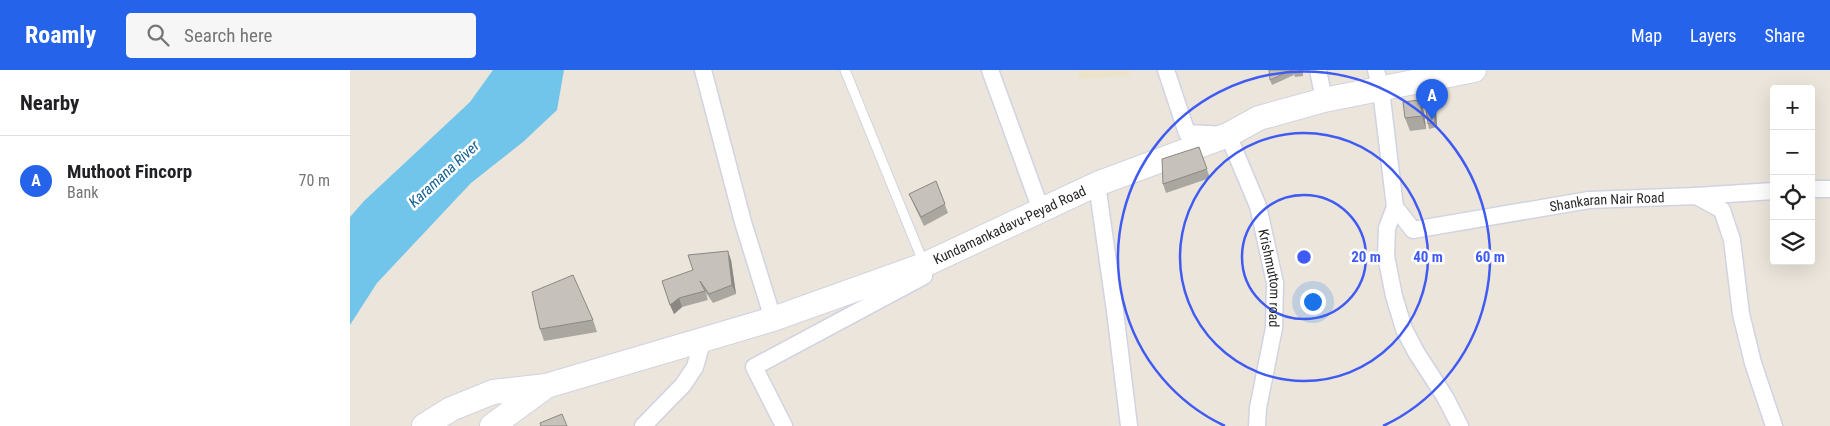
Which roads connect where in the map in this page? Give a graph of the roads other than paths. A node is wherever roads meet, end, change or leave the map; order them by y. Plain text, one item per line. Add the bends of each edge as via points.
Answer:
1 (703, 70) edge
2 (845, 70) edge
3 (990, 70) edge
4 (1166, 70) edge
5 (1318, 70) edge
6 (1474, 70) edge
7 (1379, 80) edge
8 (1324, 100) junction
9 (1228, 135) junction
10 (1097, 184) junction
11 (1815, 189) edge
12 (1830, 189) edge
13 (1770, 191) edge
14 (1696, 196) junction
15 (1395, 207) junction
16 (1041, 210) junction
17 (924, 265) junction
18 (773, 319) junction
19 (703, 339) junction
20 (546, 386) junction
21 (424, 426) edge
22 (492, 426) edge
23 (643, 426) edge
24 (784, 426) edge
25 (1129, 426) edge
26 (1257, 426) edge
27 (1460, 426) edge
28 (1774, 426) edge

1 - 18 street via 743,222
2 - 17 lane
3 - 16 street
4 - 9 street via 1187,133
5 - 8 street
6 - 7 main road, Kundamankadavu-Peyad Road
7 - 8 main road, Kundamankadavu-Peyad Road
7 - 15 street
8 - 9 main road, Kundamankadavu-Peyad Road via 1259,118
9 - 10 main road, Kundamankadavu-Peyad Road
9 - 26 street, Krishmuttom road via 1258,206 1275,283 1274,328
10 - 16 main road, Kundamankadavu-Peyad Road
10 - 25 street
11 - 12 street
13 - 14 street
14 - 15 street, Shankaran Nair Road via 1589,200 1413,230
14 - 28 street via 1722,210 1732,240 1741,314
15 - 27 street via 1387,228 1386,256 1394,296 1412,344
16 - 17 main road, Kundamankadavu-Peyad Road
17 - 18 main road, Kundamankadavu-Peyad Road
17 - 24 street via 924,276 754,367
18 - 19 main road, Kundamankadavu-Peyad Road
19 - 20 main road, Kundamankadavu-Peyad Road
19 - 23 street via 695,368
20 - 21 main road, Kundamankadavu-Peyad Road via 493,392 451,409
20 - 22 main road, Kundamankadavu-Peyad Road

